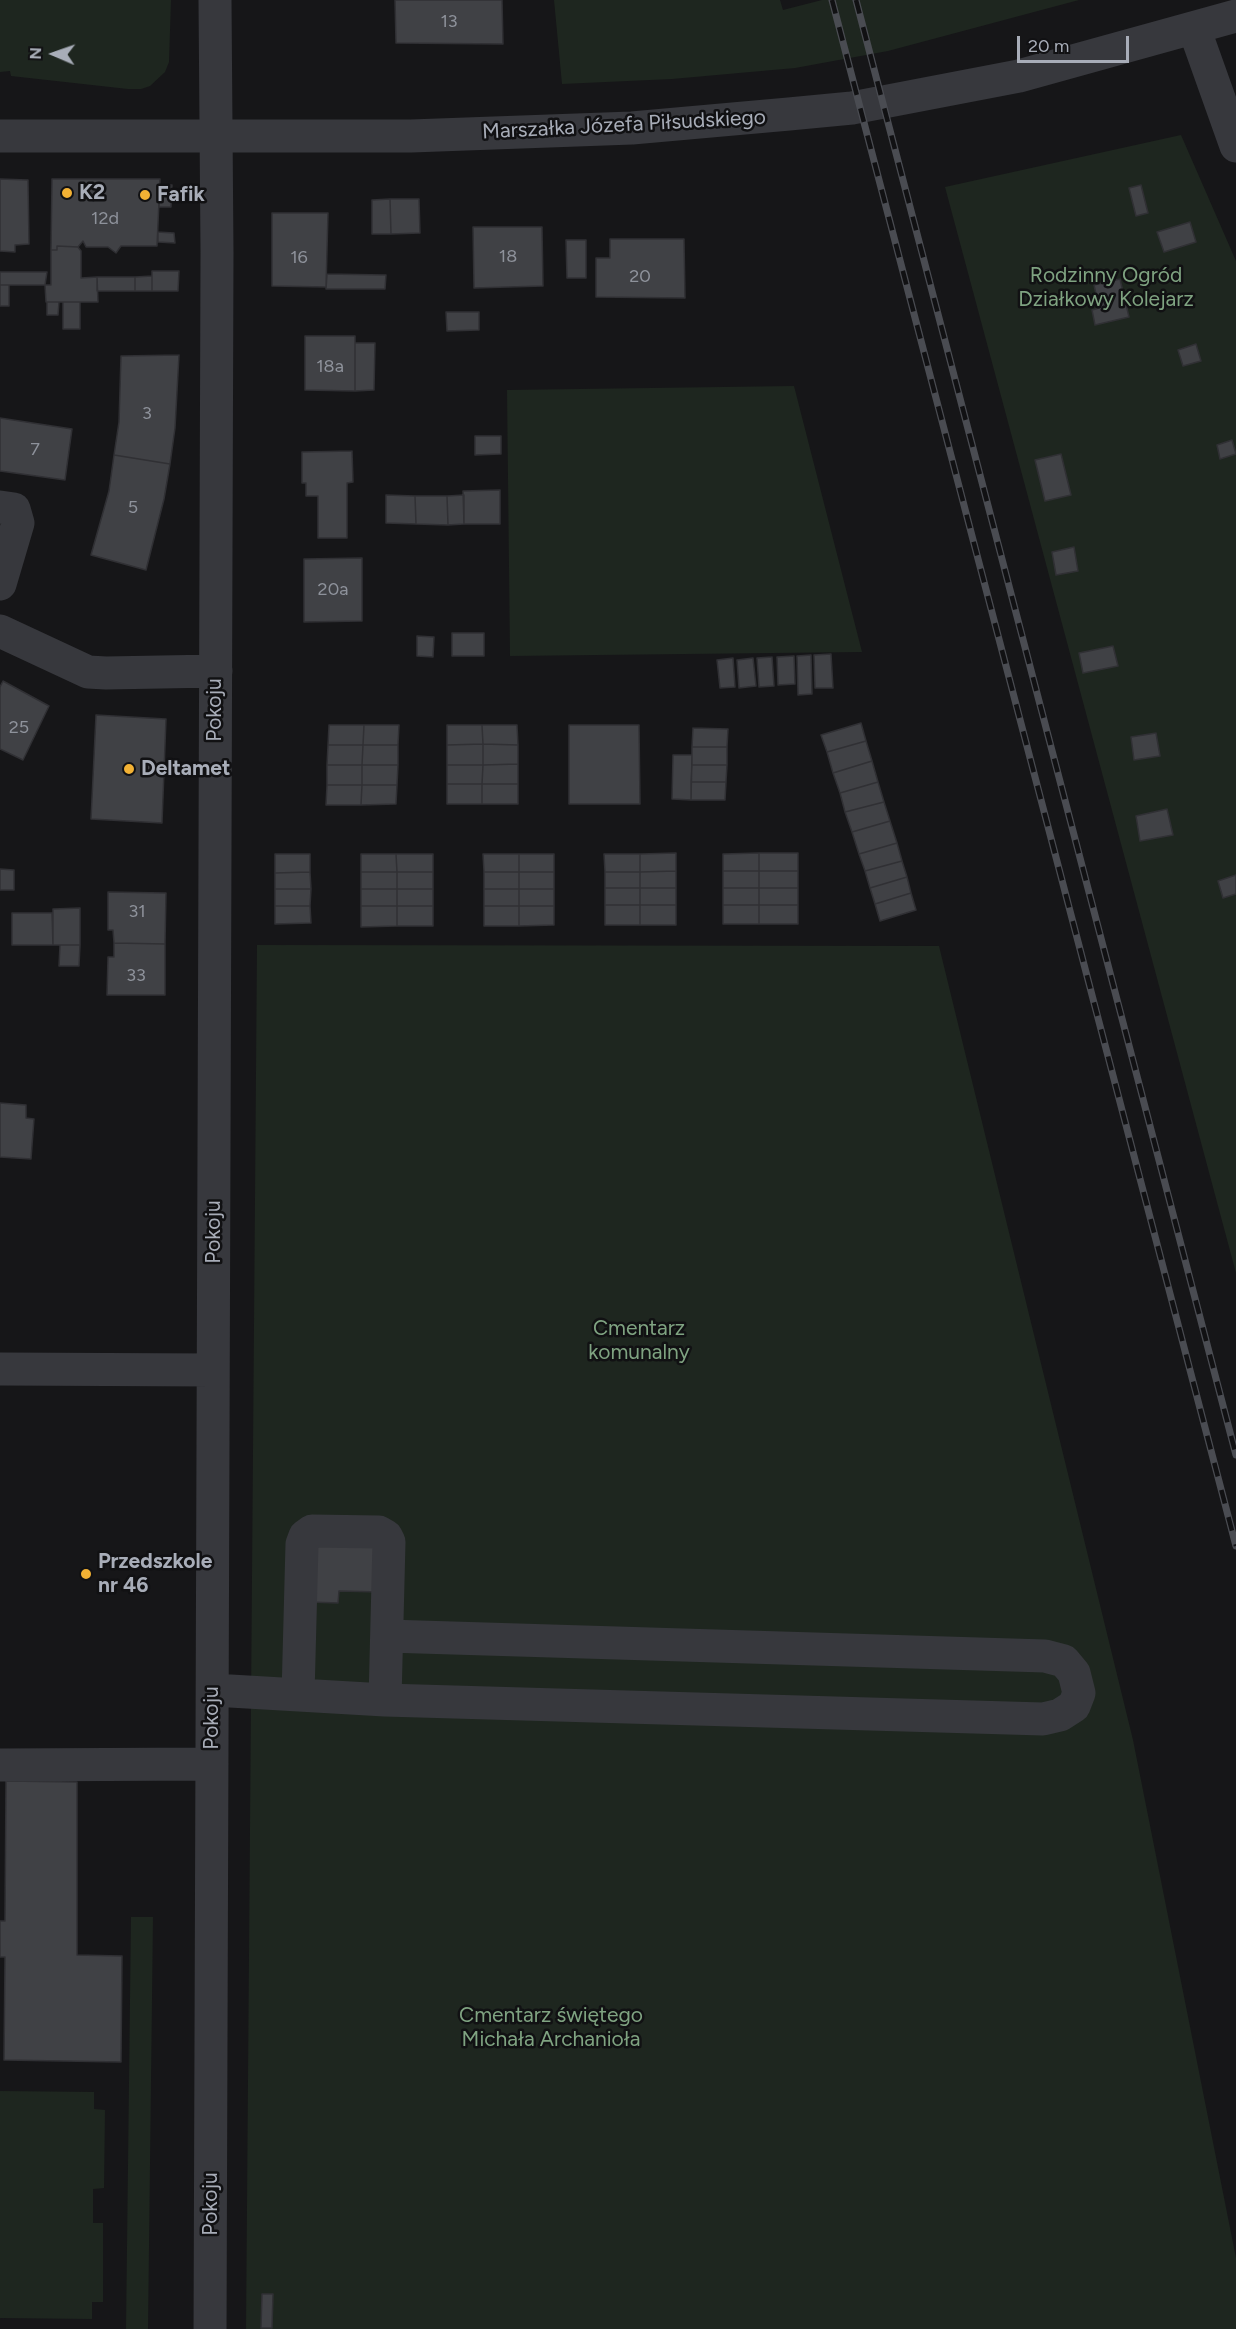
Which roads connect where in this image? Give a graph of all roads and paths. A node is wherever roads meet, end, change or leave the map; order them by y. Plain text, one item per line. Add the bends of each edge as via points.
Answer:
1 (214, 0) edge
2 (1236, 16) edge
3 (1194, 28) junction
4 (215, 135) junction
5 (0, 136) edge
6 (1236, 146) edge
7 (0, 507) edge
8 (0, 584) edge
9 (0, 631) edge
10 (216, 671) junction
11 (0, 1369) edge
12 (213, 1370) junction
13 (387, 1636) junction
14 (213, 1690) junction
15 (298, 1695) junction
16 (385, 1700) junction
17 (212, 1764) junction
18 (0, 1765) edge
19 (210, 2329) edge

1 - 4 street, Pokoju
2 - 3 street, Marszałka Józefa Piłsudskiego
3 - 4 street, Marszałka Józefa Piłsudskiego via 1019,76 852,108 562,131 411,136
3 - 6 street
4 - 5 street, Marszałka Józefa Piłsudskiego
4 - 10 street, Pokoju
7 - 8 street via 14,509 18,523
9 - 10 street via 88,672
10 - 12 street, Pokoju
11 - 12 street
12 - 14 street, Pokoju
13 - 15 street via 386,1536 379,1532 312,1531 302,1544
13 - 16 street
13 - 16 street via 1045,1656 1064,1661 1074,1673 1079,1693 1074,1706 1043,1719
14 - 15 street
14 - 17 street, Pokoju
15 - 16 street
17 - 18 street
17 - 19 street, Pokoju

